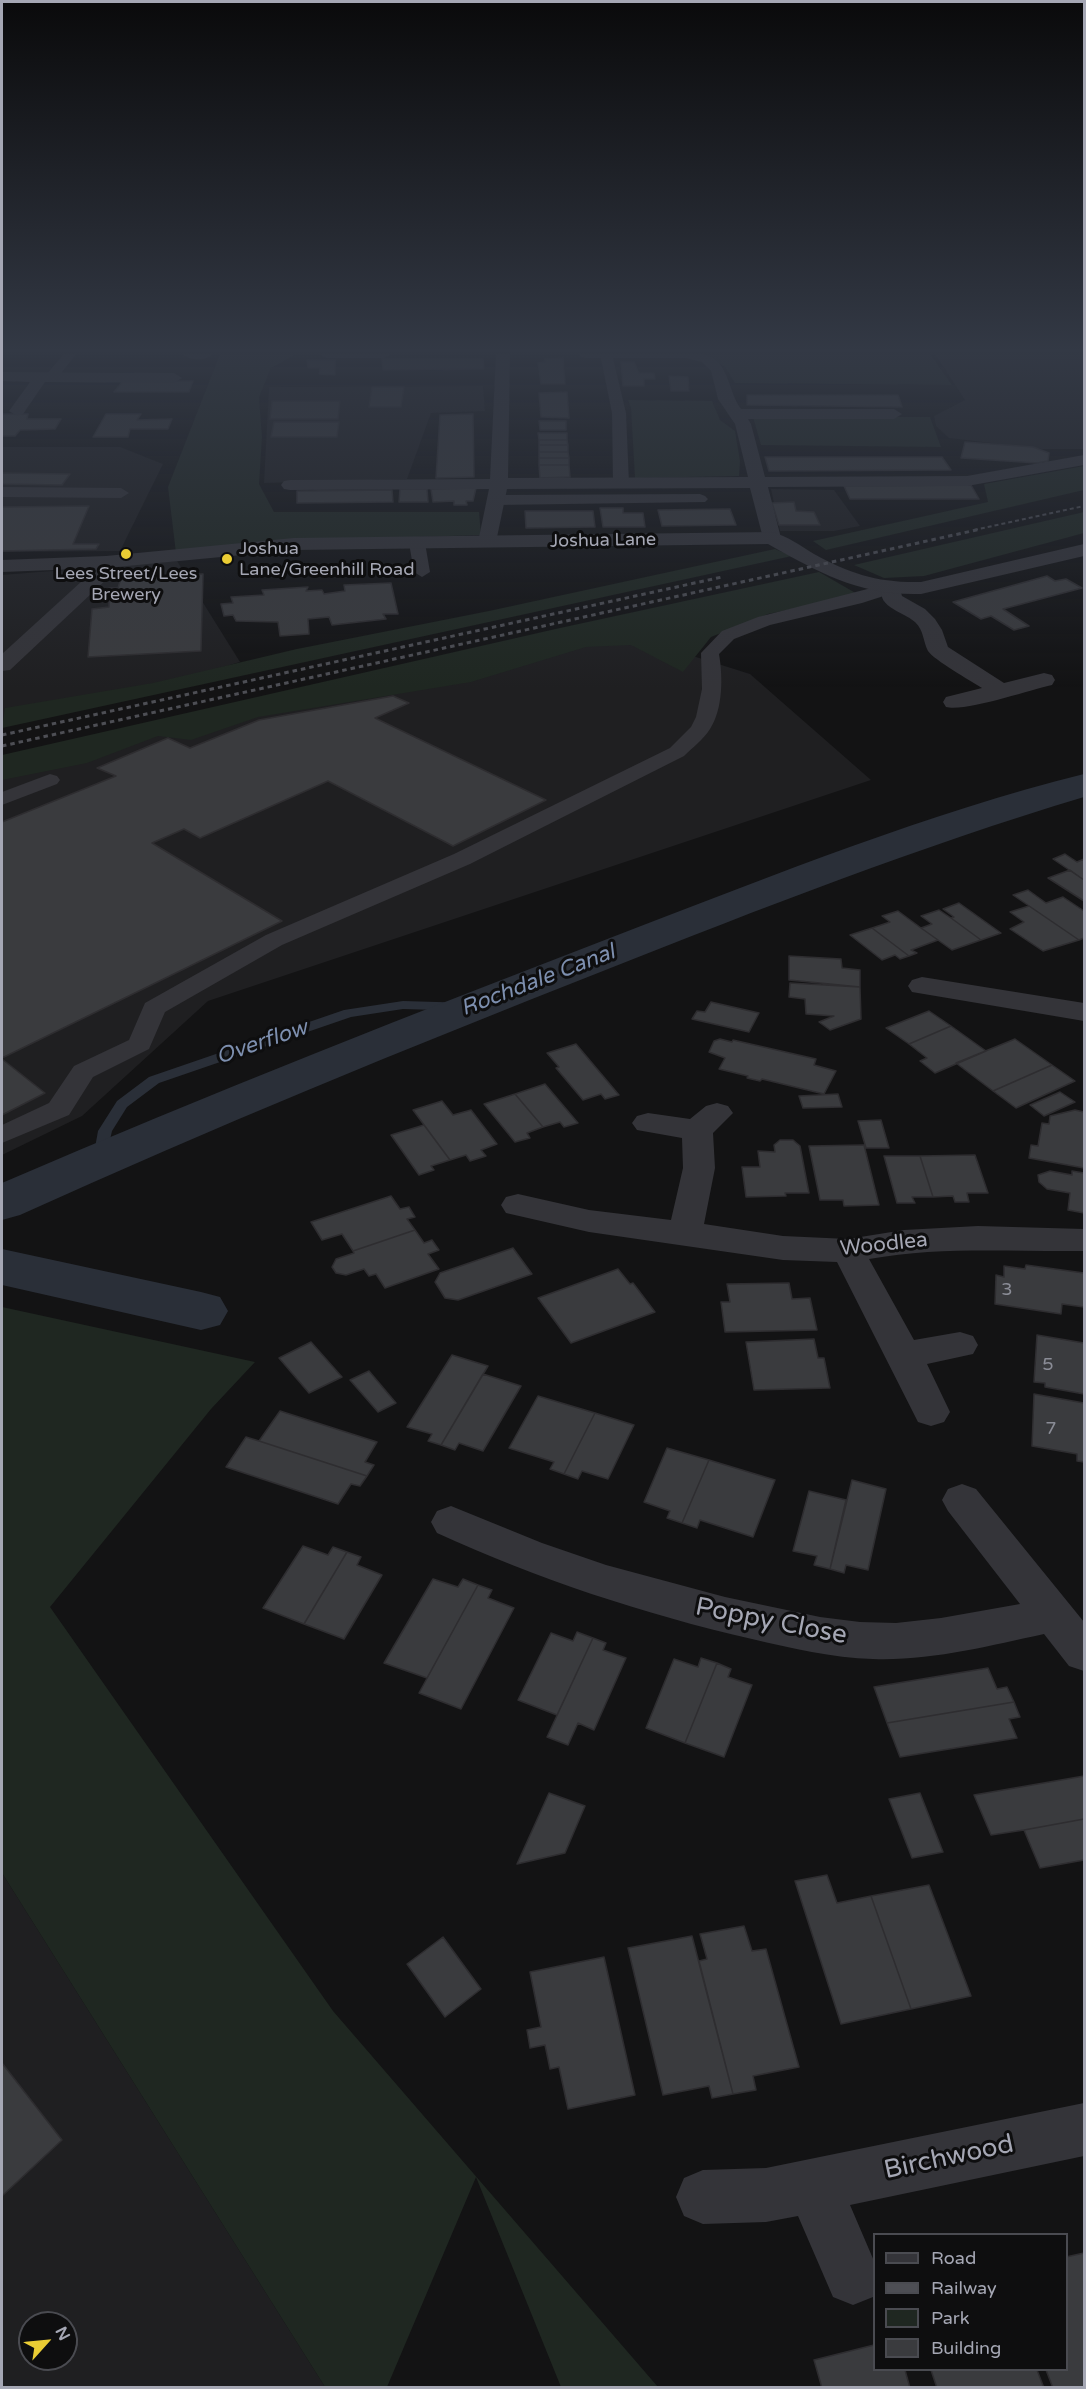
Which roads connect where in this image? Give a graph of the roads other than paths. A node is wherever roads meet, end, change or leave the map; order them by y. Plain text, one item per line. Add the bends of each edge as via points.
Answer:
1 (499, 465) edge
2 (620, 465) edge
3 (754, 465) edge
4 (1053, 465) edge
5 (621, 483) junction
6 (759, 483) junction
7 (290, 485) dead end
8 (2, 492) edge
9 (498, 492) junction
10 (121, 493) dead end
11 (700, 499) dead end
12 (772, 538) junction
13 (487, 542) junction
14 (417, 543) junction
15 (1081, 554) edge
16 (106, 562) junction
17 (2, 566) edge
18 (422, 572) dead end
19 (889, 589) junction
20 (2, 664) edge
21 (1044, 680) dead end
22 (1001, 691) junction
23 (954, 702) dead end
24 (50, 780) dead end
25 (2, 799) edge
26 (922, 986) dead end
27 (1084, 1012) edge
28 (648, 1123) dead end
29 (2, 1135) edge
30 (518, 1205) dead end
31 (685, 1233) junction
32 (1084, 1240) edge
33 (848, 1251) junction
34 (960, 1345) dead end
35 (904, 1355) junction
36 (931, 1412) dead end
37 (962, 1500) dead end
38 (451, 1522) dead end
39 (1053, 1614) junction
40 (1084, 1653) edge
41 (1084, 2130) edge
42 (813, 2186) junction
43 (703, 2196) dead end
44 (853, 2277) dead end

1 - 9 street
2 - 5 lane
3 - 6 street
4 - 6 street via 967,481
5 - 6 street
5 - 9 street
6 - 12 street
7 - 9 street
8 - 10 lane
9 - 11 lane
9 - 13 street
12 - 13 street, Joshua Lane
12 - 19 street, Joshua Lane via 841,576
13 - 14 street, Joshua Lane
14 - 16 street, Joshua Lane via 294,544
14 - 18 lane
15 - 19 street, Joshua Lane via 921,588
16 - 17 street, Joshua Lane
16 - 20 street via 102,573
19 - 22 street via 892,599 927,620 938,650
19 - 29 lane via 764,621 728,635 710,653 712,664 703,725 676,752 462,859 264,945 154,1008 140,1044 83,1072 59,1109
21 - 22 street
22 - 23 street
24 - 25 lane
26 - 27 street via 992,984
28 - 31 street via 707,1121
30 - 31 street, Woodlea via 589,1221
31 - 33 street, Woodlea via 783,1248
32 - 33 street, Woodlea via 978,1237 904,1241
33 - 35 street
34 - 35 street
35 - 36 street
37 - 39 street
38 - 39 street, Poppy Close via 502,1546 624,1590 808,1632 874,1641 930,1637
39 - 40 street
41 - 42 street, Birchwood
42 - 43 street, Birchwood via 766,2195
42 - 44 street

